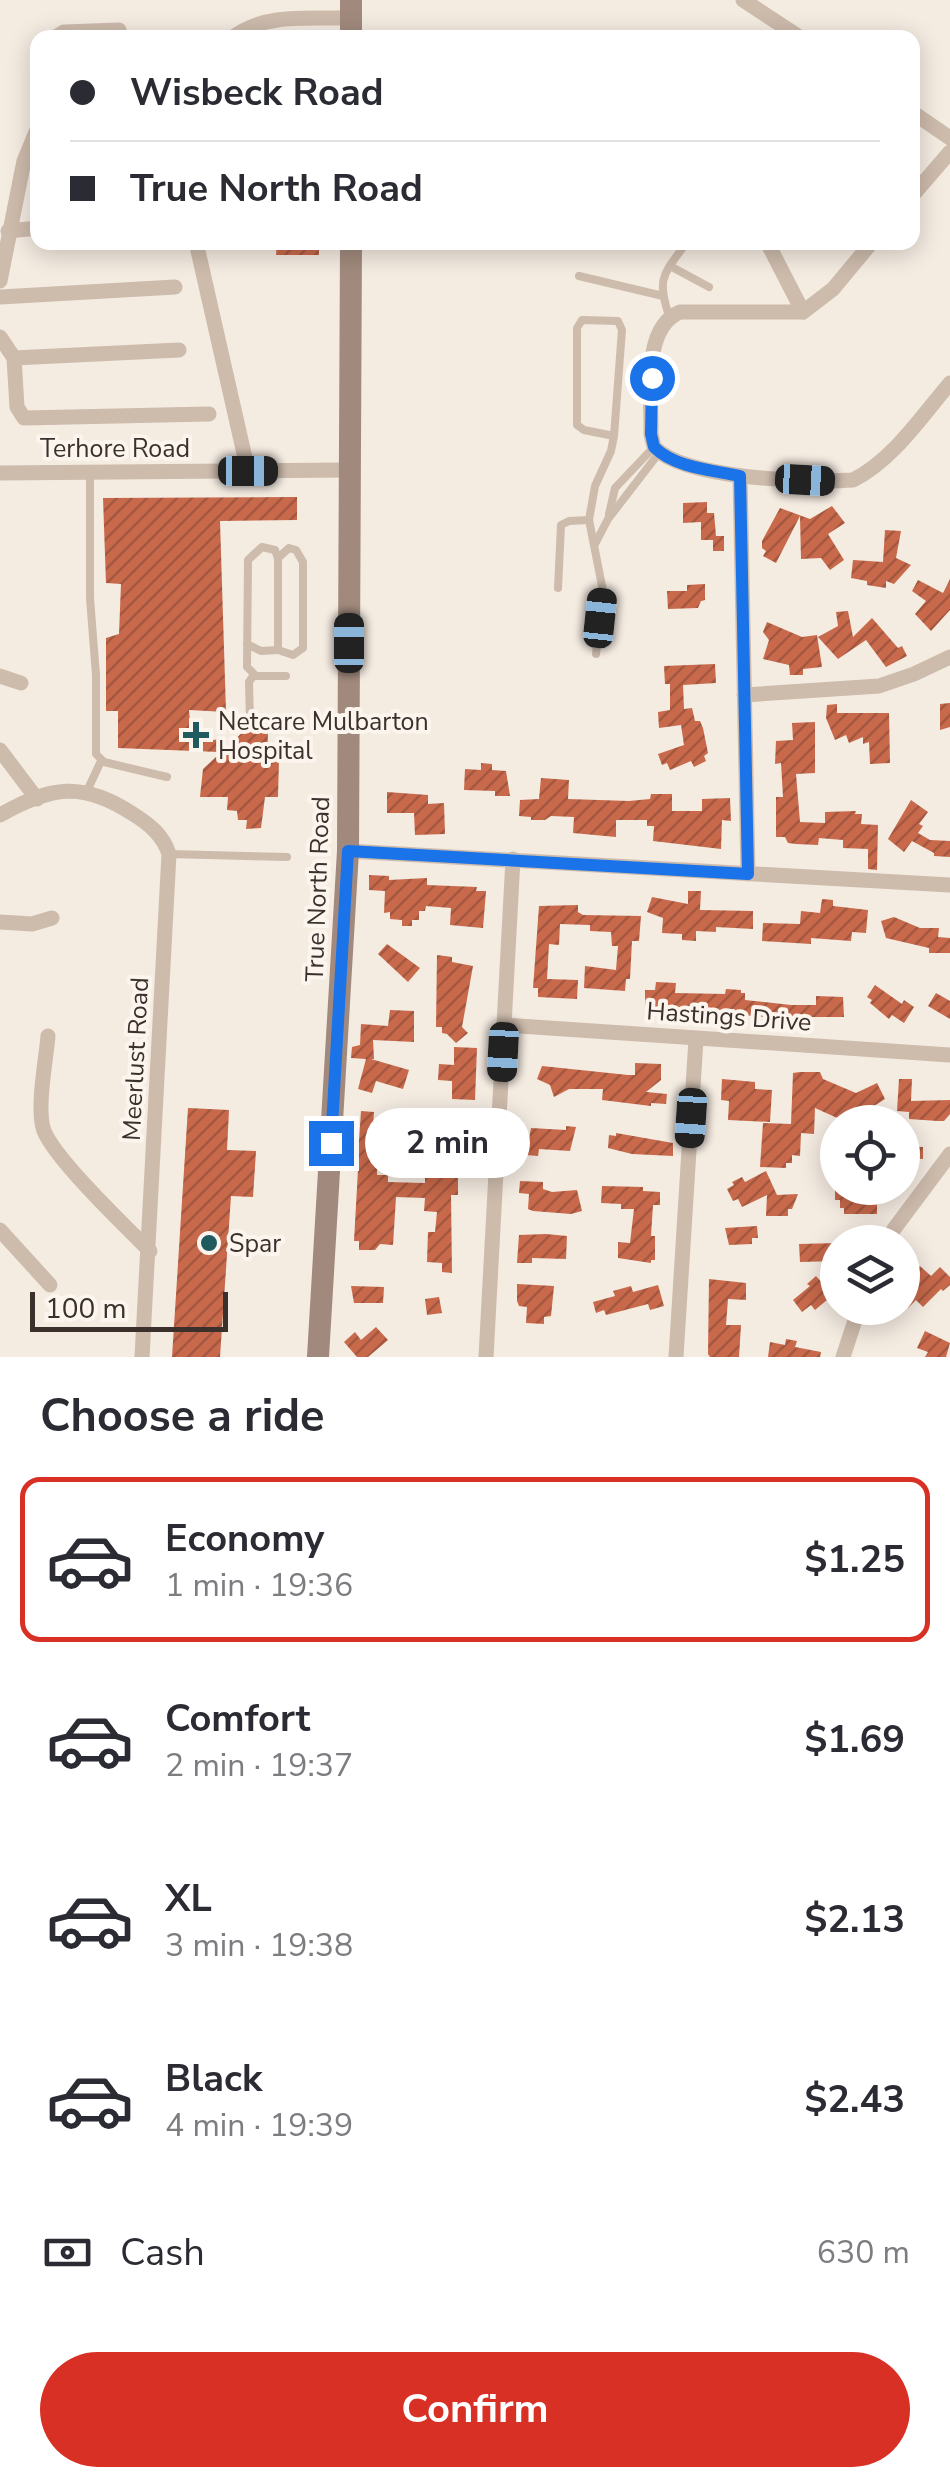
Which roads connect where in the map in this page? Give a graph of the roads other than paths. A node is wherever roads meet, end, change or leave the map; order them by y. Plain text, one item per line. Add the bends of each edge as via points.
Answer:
1 (743, 0) edge
2 (351, 18) edge
3 (245, 30) edge
4 (789, 30) edge
5 (920, 117) edge
6 (950, 138) edge
7 (950, 152) edge
8 (30, 163) edge
9 (920, 187) edge
10 (30, 229) edge
11 (8, 230) junction
12 (198, 250) edge
13 (351, 250) edge
14 (682, 250) edge
15 (771, 250) edge
16 (866, 250) edge
17 (670, 266) junction
18 (579, 276) dead end
19 (0, 282) edge
20 (175, 287) dead end
21 (709, 287) dead end
22 (662, 296) junction
23 (0, 297) edge
24 (803, 312) junction
25 (669, 316) junction
26 (0, 337) edge
27 (180, 350) dead end
28 (14, 358) junction
29 (950, 384) edge
30 (208, 414) dead end
31 (614, 436) junction
32 (656, 450) junction
33 (350, 470) junction
34 (248, 471) junction
35 (90, 473) junction
36 (0, 474) edge
37 (740, 476) junction
38 (608, 518) junction
39 (589, 520) junction
40 (594, 544) junction
41 (278, 558) junction
42 (558, 588) dead end
43 (247, 644) junction
44 (278, 650) junction
45 (596, 654) dead end
46 (950, 657) edge
47 (0, 676) edge
48 (256, 676) junction
49 (286, 676) dead end
50 (21, 683) dead end
51 (744, 694) junction
52 (286, 728) dead end
53 (0, 750) edge
54 (100, 761) junction
55 (167, 777) dead end
56 (95, 793) junction
57 (36, 799) junction
58 (0, 814) edge
59 (348, 851) junction
60 (169, 854) junction
61 (287, 857) dead end
62 (513, 860) junction
63 (748, 874) junction
64 (950, 886) edge
65 (52, 918) dead end
66 (0, 922) edge
67 (504, 1025) junction
68 (48, 1036) dead end
69 (696, 1039) junction
70 (950, 1056) edge
71 (950, 1154) edge
72 (897, 1225) edge
73 (0, 1230) edge
74 (150, 1250) junction
75 (50, 1284) dead end
76 (853, 1325) edge
77 (142, 1357) edge
78 (318, 1357) edge
79 (486, 1357) edge
80 (676, 1357) edge
81 (843, 1357) edge

1 - 4 street
2 - 3 street via 269,20
5 - 6 street
7 - 9 street
8 - 11 street
10 - 11 street
11 - 19 street
12 - 34 street
13 - 33 main road, True North Road
14 - 17 lane
15 - 24 street
16 - 24 street via 834,289
17 - 21 lane
17 - 22 lane
18 - 22 lane
20 - 23 street
22 - 25 lane
24 - 25 street
25 - 32 street via 654,350
26 - 28 street
27 - 28 street
28 - 30 street via 17,407 24,418
29 - 37 street via 899,442 853,480
31 - 31 lane via 622,325 582,320 577,425
31 - 39 lane
32 - 37 street via 684,464
32 - 38 lane
32 - 38 lane via 615,488
33 - 34 street, Terhore Road
33 - 59 main road, True North Road
34 - 35 street, Terhore Road
35 - 36 street, Terhore Road
35 - 54 lane
37 - 51 street
38 - 40 lane
39 - 40 lane
39 - 42 lane via 561,526
40 - 45 lane via 602,590
41 - 43 lane via 262,547 248,560
41 - 44 lane
41 - 44 lane via 289,548 303,562 303,648 293,655
43 - 44 lane
43 - 48 lane via 248,667
46 - 51 street via 879,686
47 - 50 street
48 - 49 lane
48 - 52 lane via 249,680 250,723
51 - 63 street
53 - 57 street
54 - 55 lane
54 - 56 lane
56 - 57 street via 68,790
56 - 60 street via 155,830
57 - 58 street
59 - 62 street
59 - 78 main road, True North Road
60 - 61 lane
60 - 74 street, Meerlust Road
62 - 63 street
62 - 67 street
63 - 64 street
65 - 66 street
67 - 69 street, Hastings Drive
67 - 79 street
68 - 74 street via 44,1132
69 - 70 street, Hastings Drive
69 - 80 street
71 - 72 street
73 - 75 street
74 - 77 street, Meerlust Road
76 - 81 street

